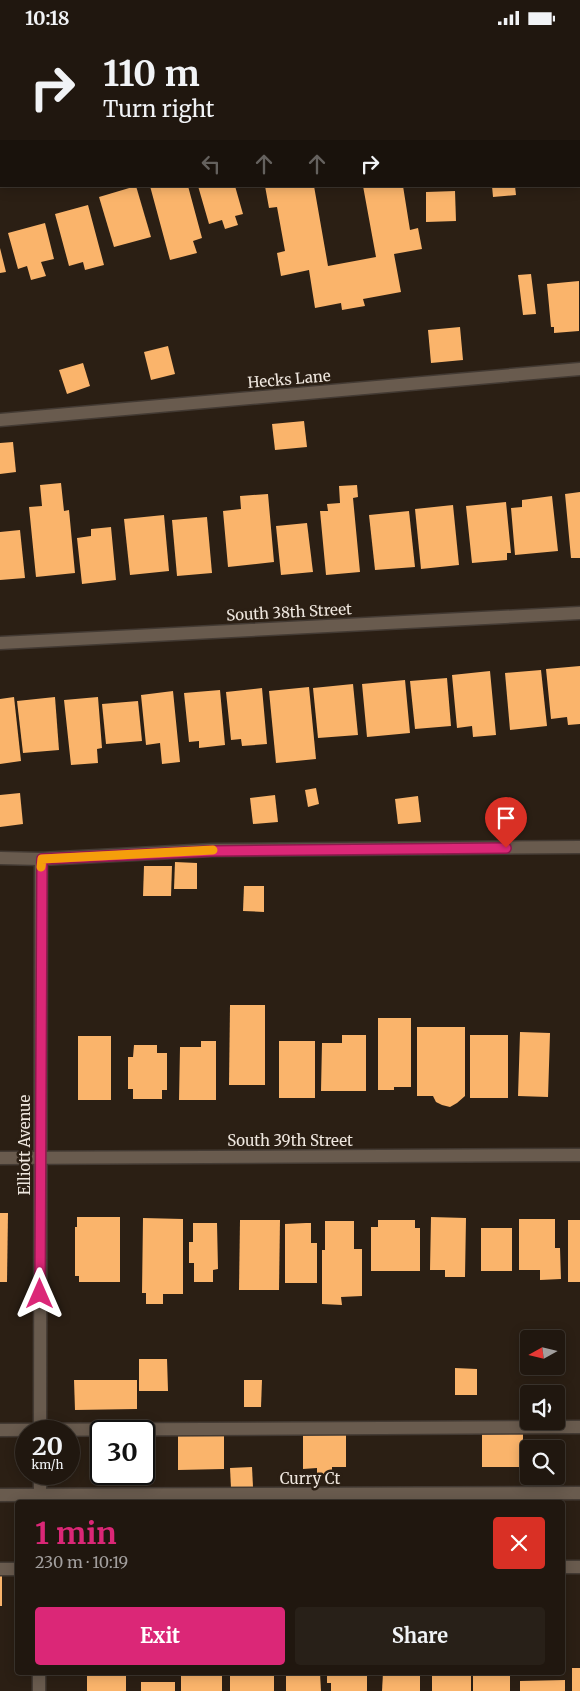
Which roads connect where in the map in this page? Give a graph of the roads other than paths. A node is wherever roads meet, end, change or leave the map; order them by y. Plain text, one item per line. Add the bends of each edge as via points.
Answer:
1 (580, 369) edge
2 (0, 420) edge
3 (580, 613) edge
4 (0, 643) edge
5 (580, 847) edge
6 (0, 857) edge
7 (42, 859) junction
8 (580, 1155) edge
9 (0, 1158) edge
10 (40, 1158) junction
11 (40, 1420) edge
12 (580, 1427) edge
13 (0, 1430) edge
14 (15, 1430) edge
15 (80, 1431) edge
16 (40, 1485) edge
17 (580, 1493) edge
18 (0, 1495) edge
19 (40, 1499) edge
20 (565, 1567) edge
21 (580, 1567) edge
22 (0, 1569) edge
23 (15, 1569) edge
24 (39, 1675) edge
25 (39, 1691) edge

1 - 2 street, Hecks Lane
3 - 4 street, South 38th Street
5 - 7 street via 212,851
6 - 7 street
7 - 10 street, Elliott Avenue
8 - 10 street, South 39th Street
9 - 10 street, South 39th Street
10 - 11 street, Elliott Avenue
12 - 15 street
13 - 14 street
16 - 19 street
17 - 19 street, Curry Ct
18 - 19 street, Curry Ct
20 - 21 street
22 - 23 street
24 - 25 street

